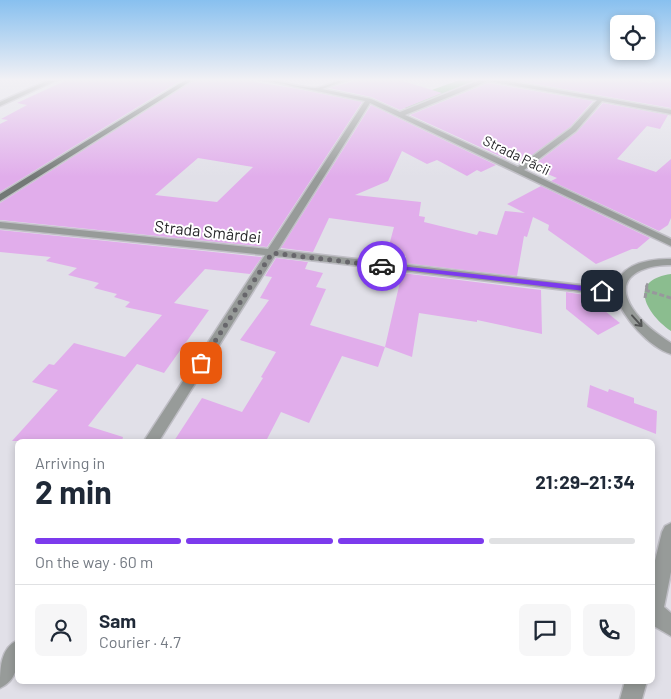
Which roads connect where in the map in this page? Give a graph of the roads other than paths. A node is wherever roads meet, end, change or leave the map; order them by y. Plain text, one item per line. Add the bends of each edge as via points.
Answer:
1 (139, 112) edge
2 (362, 112) edge
3 (396, 112) edge
4 (408, 112) edge
5 (593, 112) edge
6 (402, 114) junction
7 (519, 170) junction
8 (0, 198) edge
9 (0, 225) edge
10 (671, 243) edge
11 (272, 253) junction
12 (671, 262) edge
13 (621, 293) junction
14 (671, 349) edge
15 (152, 439) edge
16 (671, 532) edge
17 (655, 604) edge
18 (655, 614) edge
19 (671, 626) edge
20 (15, 654) edge
21 (0, 677) edge
22 (635, 684) edge
23 (631, 699) edge

1 - 8 street
2 - 11 street
3 - 6 street, Strada Păcii
4 - 6 street
5 - 7 street via 569,134
6 - 7 street, Strada Păcii
7 - 10 street, Strada Păcii
9 - 11 street, Strada Smârdei
11 - 13 street, Strada Smârdei
11 - 15 street
12 - 13 street via 653,262 634,268 622,280
13 -> 14 street via 636,322
16 - 17 street
18 - 19 street
20 - 21 street
22 - 23 street

